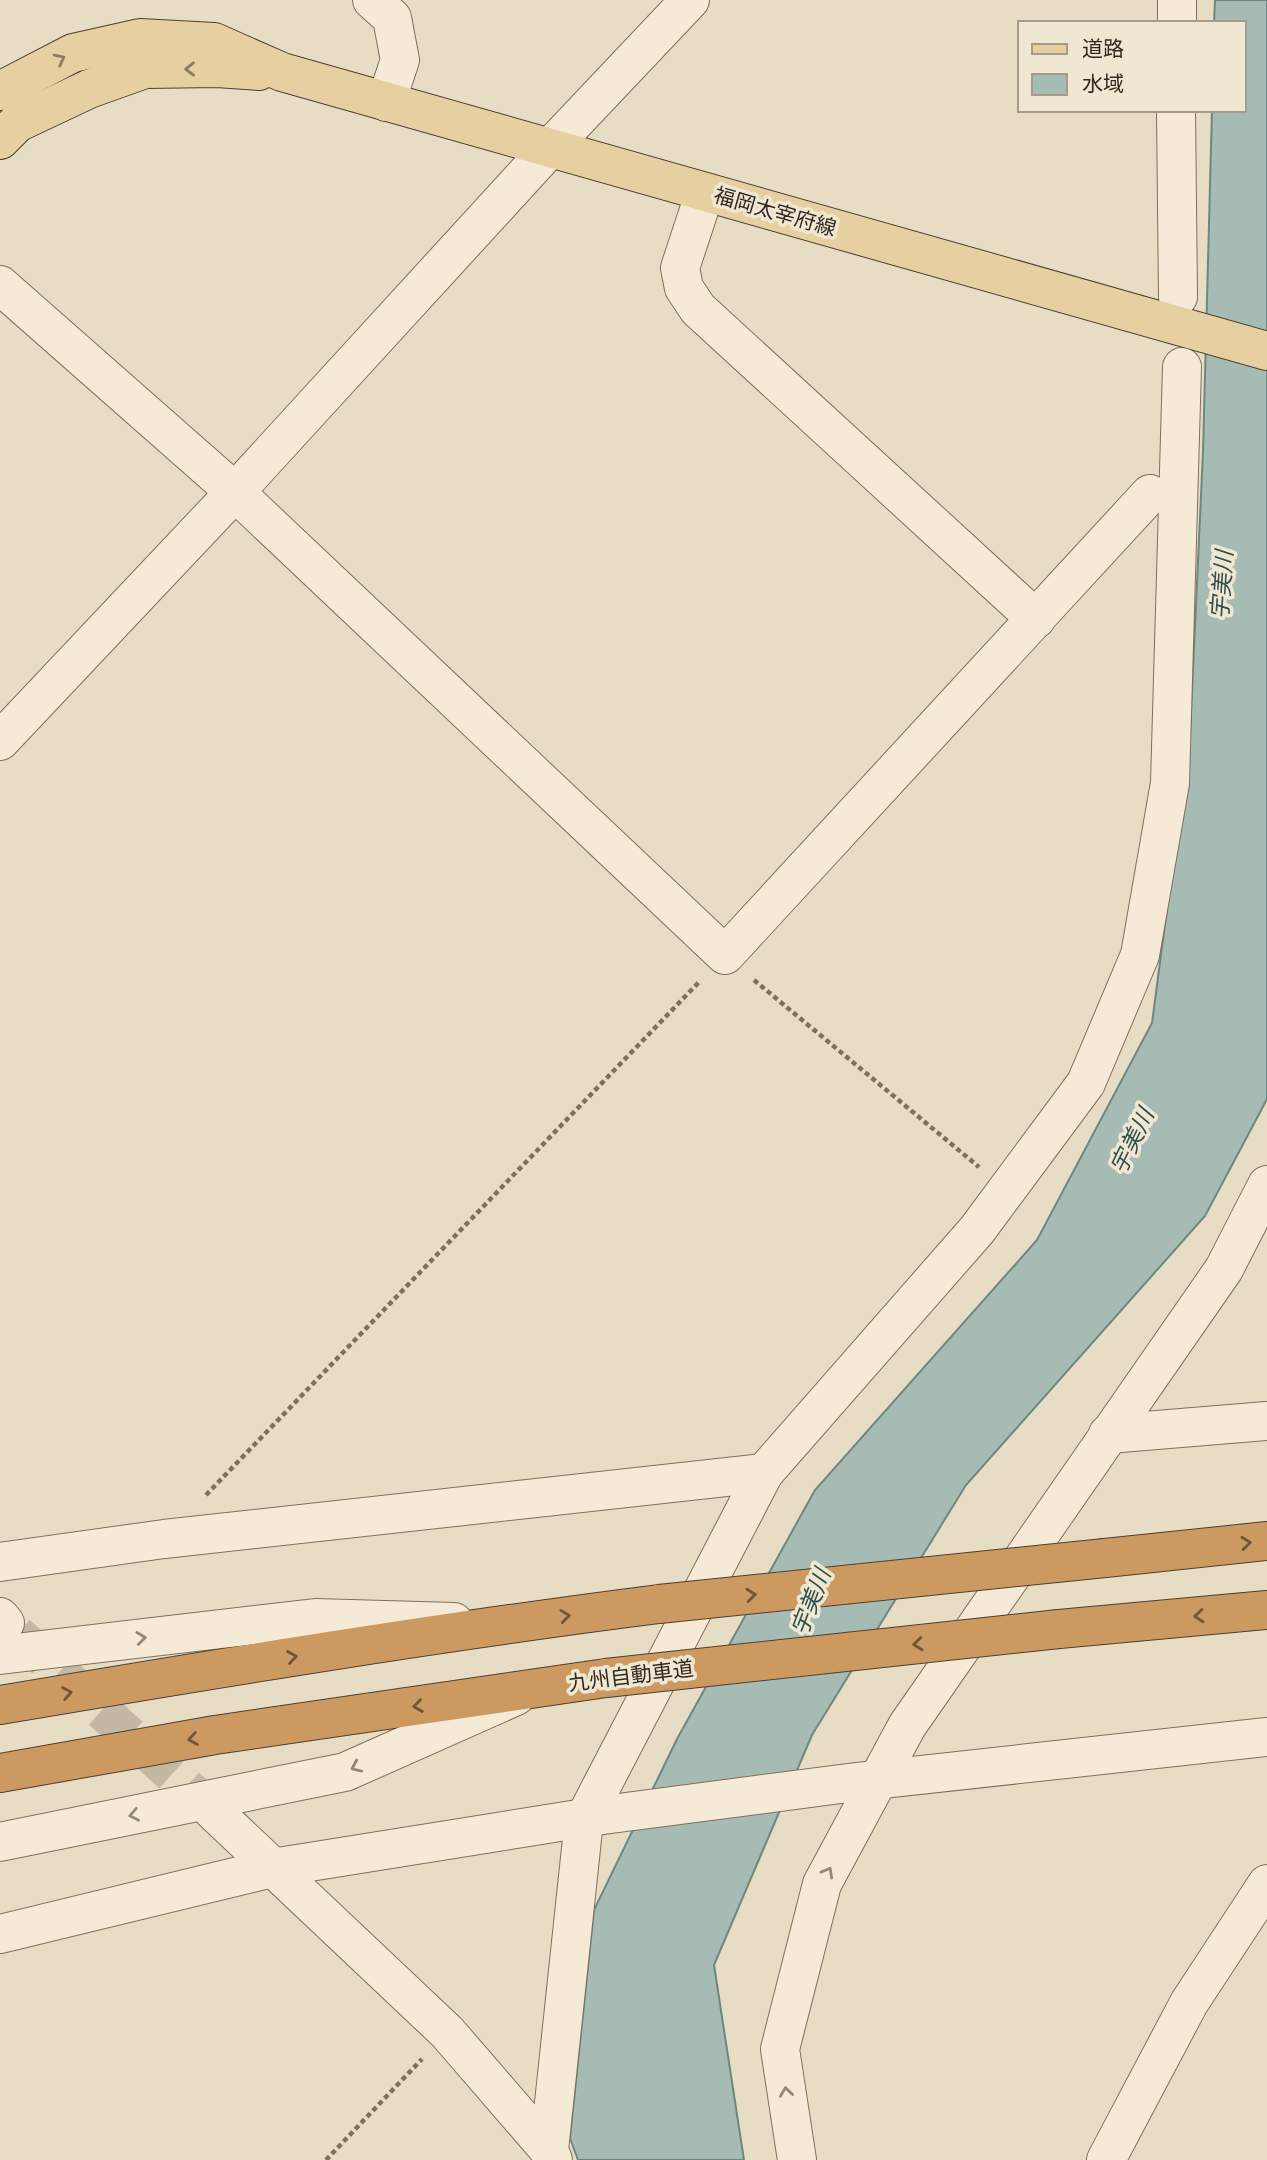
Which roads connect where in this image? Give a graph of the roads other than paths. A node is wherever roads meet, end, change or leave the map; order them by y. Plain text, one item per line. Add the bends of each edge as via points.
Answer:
1 (690, 0) edge
2 (1177, 0) edge
3 (391, 6) edge
4 (1177, 21) edge
5 (282, 72) junction
6 (0, 91) edge
7 (386, 102) junction
8 (1176, 112) edge
9 (0, 140) edge
10 (549, 149) junction
11 (705, 192) junction
12 (0, 285) edge
13 (1178, 311) junction
14 (1267, 351) edge
15 (1182, 367) dead end
16 (235, 492) junction
17 (1150, 494) dead end
18 (1036, 619) junction
19 (0, 741) edge
20 (1267, 1185) edge
21 (1267, 1422) edge
22 (1108, 1434) junction
23 (764, 1473) junction
24 (1267, 1541) edge
25 (0, 1562) edge
26 (1267, 1610) edge
27 (509, 1623) junction
28 (2, 1632) edge
29 (530, 1689) junction
30 (0, 1705) edge
31 (1267, 1737) edge
32 (0, 1773) edge
33 (867, 1781) junction
34 (213, 1811) tunnel mouth
35 (593, 1817) junction
36 (0, 1842) edge
37 (272, 1868) junction
38 (1267, 1884) edge
39 (0, 1934) edge
40 (551, 2155) edge
41 (796, 2160) edge
42 (1106, 2160) edge

1 - 10 street
2 - 4 street
3 - 7 street via 400,60
6 -> 5 main road, 福岡太宰府線 via 72,53 140,38 215,42
5 - 7 main road, 福岡太宰府線
5 -> 9 main road, 福岡太宰府線 via 145,69 17,122
7 - 10 main road, 福岡太宰府線
8 - 13 street
10 - 11 main road, 福岡太宰府線
10 - 16 street
11 - 13 main road, 福岡太宰府線
11 - 18 street via 680,268 684,288 698,309
12 - 16 street
13 - 14 main road, 福岡太宰府線
15 - 23 street via 1170,783 1140,955 1086,1083 977,1230
16 - 18 street via 725,955
16 - 19 street
17 - 18 street
20 - 22 street via 1224,1269
21 - 22 street
22 - 33 street
23 - 25 street via 164,1539
23 - 35 street
27 -> 24 highway, bridge
26 -> 29 highway, 九州自動車道, bridge
28 -> 27 street via 315,1618
30 -> 27 highway
29 -> 32 highway, 九州自動車道 via 215,1735
29 -> 36 street via 345,1772
31 - 33 street
33 - 35 street
41 -> 33 street via 780,2049 822,1884
34 - 37 street
35 - 37 street
35 - 40 street
37 - 39 street
37 - 40 street via 447,2032
38 - 42 street via 1189,2003

